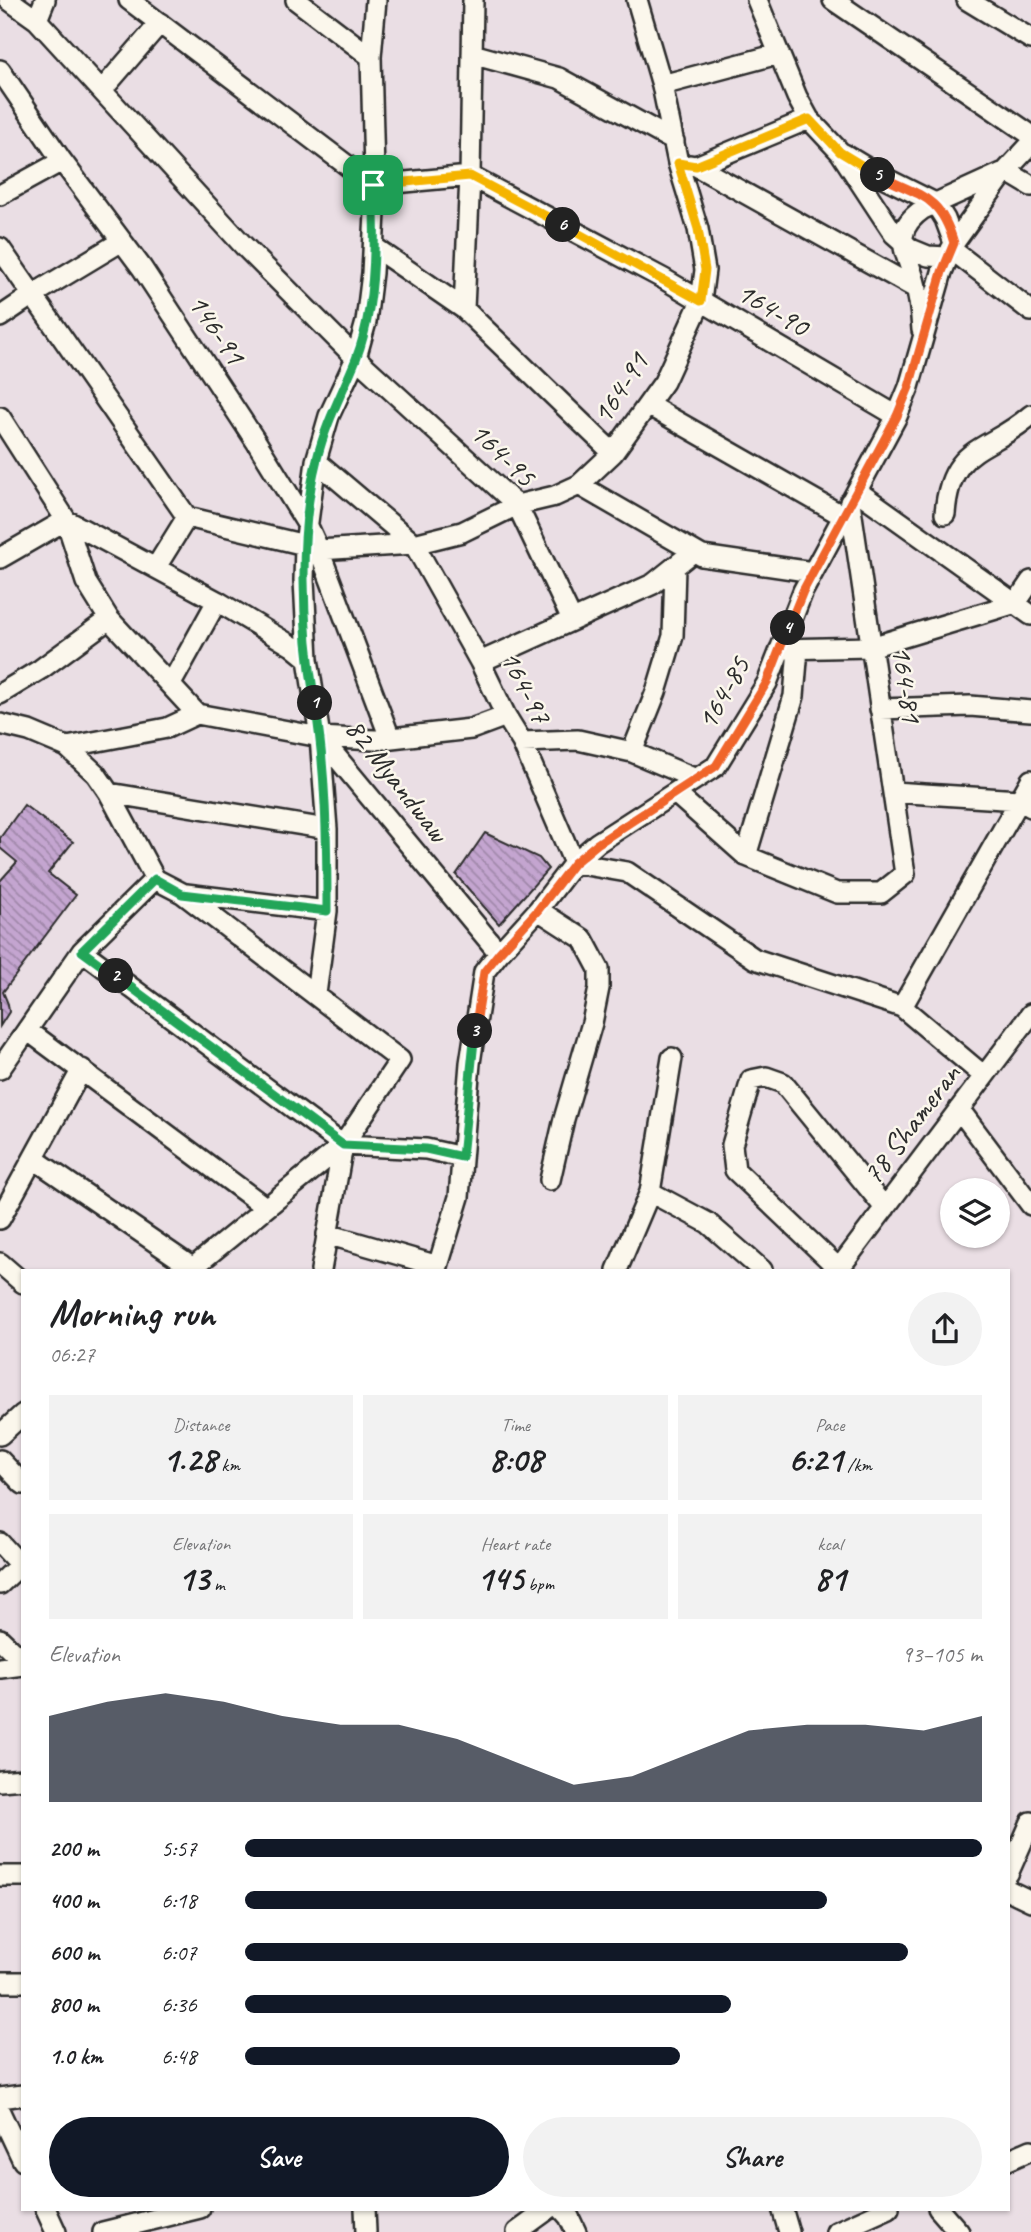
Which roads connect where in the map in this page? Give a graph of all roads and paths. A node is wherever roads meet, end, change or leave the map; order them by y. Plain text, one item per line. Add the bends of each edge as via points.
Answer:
1 (9, 0) edge
2 (45, 0) edge
3 (130, 0) edge
4 (296, 0) edge
5 (376, 0) edge
6 (473, 0) edge
7 (637, 0) edge
8 (757, 0) edge
9 (833, 0) edge
10 (976, 2) edge
11 (37, 20) junction
12 (160, 23) junction
13 (1031, 39) edge
14 (472, 54) junction
15 (778, 54) junction
16 (371, 57) junction
17 (2, 75) edge
18 (662, 85) junction
19 (103, 89) junction
20 (809, 119) junction
21 (1031, 135) edge
22 (674, 141) junction
23 (1031, 144) edge
24 (840, 152) junction
25 (62, 160) junction
26 (687, 164) junction
27 (1006, 171) junction
28 (470, 176) junction
29 (373, 185) junction
30 (1031, 186) edge
31 (0, 195) edge
32 (934, 203) junction
33 (122, 241) junction
34 (902, 244) junction
35 (0, 247) edge
36 (374, 247) junction
37 (950, 250) junction
38 (916, 289) junction
39 (34, 294) junction
40 (701, 301) junction
41 (1030, 308) edge
42 (464, 309) junction
43 (0, 317) edge
44 (923, 339) junction
45 (356, 358) junction
46 (648, 405) junction
47 (1031, 415) edge
48 (897, 416) junction
49 (0, 417) edge
50 (613, 453) junction
51 (316, 461) junction
52 (579, 485) junction
53 (850, 503) junction
54 (517, 505) junction
55 (945, 514) dead end
56 (187, 517) junction
57 (66, 520) junction
58 (307, 524) junction
59 (414, 544) junction
60 (312, 547) junction
61 (693, 552) junction
62 (0, 558) edge
63 (156, 567) junction
64 (674, 567) junction
65 (813, 572) junction
66 (1031, 581) edge
67 (217, 601) junction
68 (1023, 609) edge
69 (109, 619) junction
70 (572, 620) junction
71 (872, 647) junction
72 (789, 649) junction
73 (307, 659) junction
74 (480, 662) junction
75 (171, 684) junction
76 (0, 694) edge
77 (880, 709) junction
78 (1031, 711) edge
79 (197, 714) junction
80 (506, 716) junction
81 (0, 724) edge
82 (320, 737) junction
83 (390, 738) junction
84 (522, 742) junction
85 (67, 747) junction
86 (632, 752) junction
87 (696, 779) junction
88 (1031, 780) edge
89 (893, 792) junction
90 (109, 793) junction
91 (675, 793) junction
92 (1025, 804) edge
93 (327, 829) junction
94 (746, 856) junction
95 (574, 863) junction
96 (155, 879) junction
97 (182, 894) junction
98 (538, 910) junction
99 (327, 911) junction
100 (82, 951) junction
101 (499, 953) junction
102 (316, 994) junction
103 (902, 1007) junction
104 (1031, 1014) edge
105 (27, 1030) junction
106 (672, 1058) dead end
107 (0, 1069) edge
108 (82, 1069) junction
109 (984, 1076) junction
110 (959, 1109) junction
111 (343, 1145) junction
112 (462, 1157) junction
113 (34, 1159) junction
114 (550, 1180) dead end
115 (650, 1192) junction
116 (1031, 1205) edge
117 (265, 1207) junction
118 (885, 1208) junction
119 (0, 1219) edge
120 (327, 1234) junction
121 (0, 1263) edge
122 (435, 1268) edge
123 (192, 1269) edge
124 (194, 1269) edge
125 (321, 1269) edge
126 (617, 1269) edge
127 (761, 1269) edge
128 (838, 1269) edge
129 (840, 1269) edge
130 (21, 1281) edge
131 (21, 1416) edge
132 (0, 1435) edge
133 (0, 1460) edge
134 (21, 1482) edge
135 (0, 1543) edge
136 (21, 1567) edge
137 (0, 1584) edge
138 (0, 1639) edge
139 (21, 1661) edge
140 (21, 1663) edge
141 (0, 1668) edge
142 (21, 1779) edge
143 (0, 1781) edge
144 (1031, 1822) edge
145 (1010, 1869) edge
146 (0, 1876) edge
147 (21, 1876) edge
148 (1010, 1891) edge
149 (1031, 1901) edge
150 (0, 1982) edge
151 (21, 1982) edge
152 (21, 2095) edge
153 (0, 2098) edge
154 (0, 2112) edge
155 (1031, 2150) edge
156 (21, 2157) edge
157 (1010, 2159) edge
158 (46, 2211) edge
159 (188, 2211) edge
160 (365, 2211) edge
161 (546, 2211) edge
162 (564, 2211) edge
163 (783, 2211) edge
164 (880, 2211) edge
165 (941, 2211) edge
166 (848, 2222) edge
167 (56, 2232) edge
168 (103, 2232) edge
169 (366, 2232) edge
170 (517, 2232) edge
171 (576, 2232) edge
172 (789, 2232) edge
173 (959, 2232) edge

1 - 11 street, 164-95
2 - 11 street
3 - 12 street
4 - 16 street
5 - 16 street
6 - 14 street
7 - 18 street, 164-91
8 - 15 street
9 - 21 street
10 - 13 street
11 - 19 street, 164-95
12 - 19 street
12 - 29 street
14 - 22 street via 559,78
14 - 28 street
15 - 18 street
15 - 20 street
16 - 29 street
17 - 25 street, 146-91
18 - 22 street, 164-91
19 - 45 street, 164-95 via 244,246
20 - 24 street
20 - 26 street
22 - 26 street, 164-91
23 - 27 street, 164-85
24 - 32 street
24 - 34 street
25 - 31 street
25 - 33 street, 146-91
26 - 38 street
26 - 40 street, 164-91 via 705,270
27 - 30 street
27 - 32 street
27 - 37 street, 164-85
28 - 29 street
28 - 40 street, 164-90
28 - 42 street
29 - 36 street
32 - 34 street via 910,220
32 - 37 street via 945,219
33 - 39 street
33 - 58 street, 146-91
34 - 37 street via 928,256
34 - 38 street, 164-85
35 - 39 street
36 - 42 street
36 - 45 street via 366,322
37 - 41 street
37 - 44 street, 164-85
38 - 44 street, 164-85
39 - 43 street
39 - 56 street
40 - 46 street, 164-91 via 664,382
40 - 48 street, 164-90
42 - 50 street
44 - 48 street, 164-85
45 - 51 street via 329,416
45 - 54 street, 164-95
46 - 50 street, 164-91
46 - 53 street
47 - 55 street via 964,459 949,485
48 - 53 street, 164-85
49 - 57 street
50 - 52 street, 164-91
51 - 58 street
51 - 59 street
52 - 54 street, 164-91
52 - 61 street
53 - 65 street, 164-85
53 - 68 street
53 - 71 street, 164-81
54 - 59 street, 164-91 via 462,531
54 - 70 street, 164-95
56 - 60 street
56 - 63 street
57 - 62 street
57 - 63 street
57 - 69 street via 86,582
58 - 60 street, 146-91
59 - 60 street
59 - 74 street, 164-97
60 - 73 street, 82 Myandwaw via 304,580
60 - 83 street, 146-91
61 - 64 street
61 - 65 street
63 - 67 street
64 - 70 street via 653,584
64 - 86 street via 673,636
65 - 72 street, 164-85
66 - 68 street
67 - 73 street
67 - 75 street
68 - 71 street
69 - 75 street
69 - 76 street
70 - 74 street
71 - 72 street
71 - 77 street, 164-81
72 - 87 street, 164-85 via 716,766
72 - 94 street via 794,696
73 - 82 street, 82 Myandwaw
74 - 80 street, 164-97
75 - 79 street
77 - 78 street via 970,706
77 - 89 street, 164-81
79 - 82 street
79 - 85 street via 166,728
80 - 83 street via 471,729
80 - 84 street, 164-97
81 - 85 street
82 - 83 street
82 - 93 street
82 - 101 street, 82 Myandwaw
84 - 86 street via 578,740
84 - 95 street, 164-97
85 - 90 street
86 - 87 street
87 - 91 street, 164-85
88 - 92 street
89 - 92 street
89 - 94 street, 164-81 via 905,874 881,893 837,893
90 - 93 street
90 - 96 street
91 - 94 street
91 - 95 street, 164-85
92 - 103 street
93 - 99 street
95 - 98 street
95 - 103 street via 628,873 755,959
96 - 97 street
96 - 100 street
97 - 99 street
97 - 102 street
98 - 101 street
98 - 114 street via 583,939 599,969 592,1023
99 - 102 street
100 - 105 street
100 - 111 street
101 - 112 street via 484,972
102 - 111 street via 400,1060
103 - 109 street
104 - 109 street, 78 Shameran
105 - 107 street
105 - 108 street
106 - 115 street
108 - 113 street
108 - 117 street
109 - 110 street, 78 Shameran
110 - 116 street
110 - 118 street, 78 Shameran
111 - 112 street via 426,1149
111 - 117 street
111 - 120 street
112 - 122 street via 459,1197
113 - 119 street
113 - 123 street
115 - 126 street
115 - 127 street via 708,1223
117 - 124 street
118 - 128 street via 783,1083 766,1077 751,1080 732,1145 735,1170
118 - 129 street, 78 Shameran
120 - 122 street
120 - 125 street
121 - 130 street
131 - 132 street
133 - 134 street
135 - 136 street
136 - 137 street
138 - 139 street
140 - 141 street
142 - 143 street
144 - 145 street
146 - 147 street
148 - 149 street
150 - 151 street
152 - 153 street
154 - 156 street
155 - 157 street
158 - 167 street
159 - 168 street
160 - 169 street
161 - 170 street
162 - 171 street
163 - 172 street
164 - 166 street
165 - 173 street

